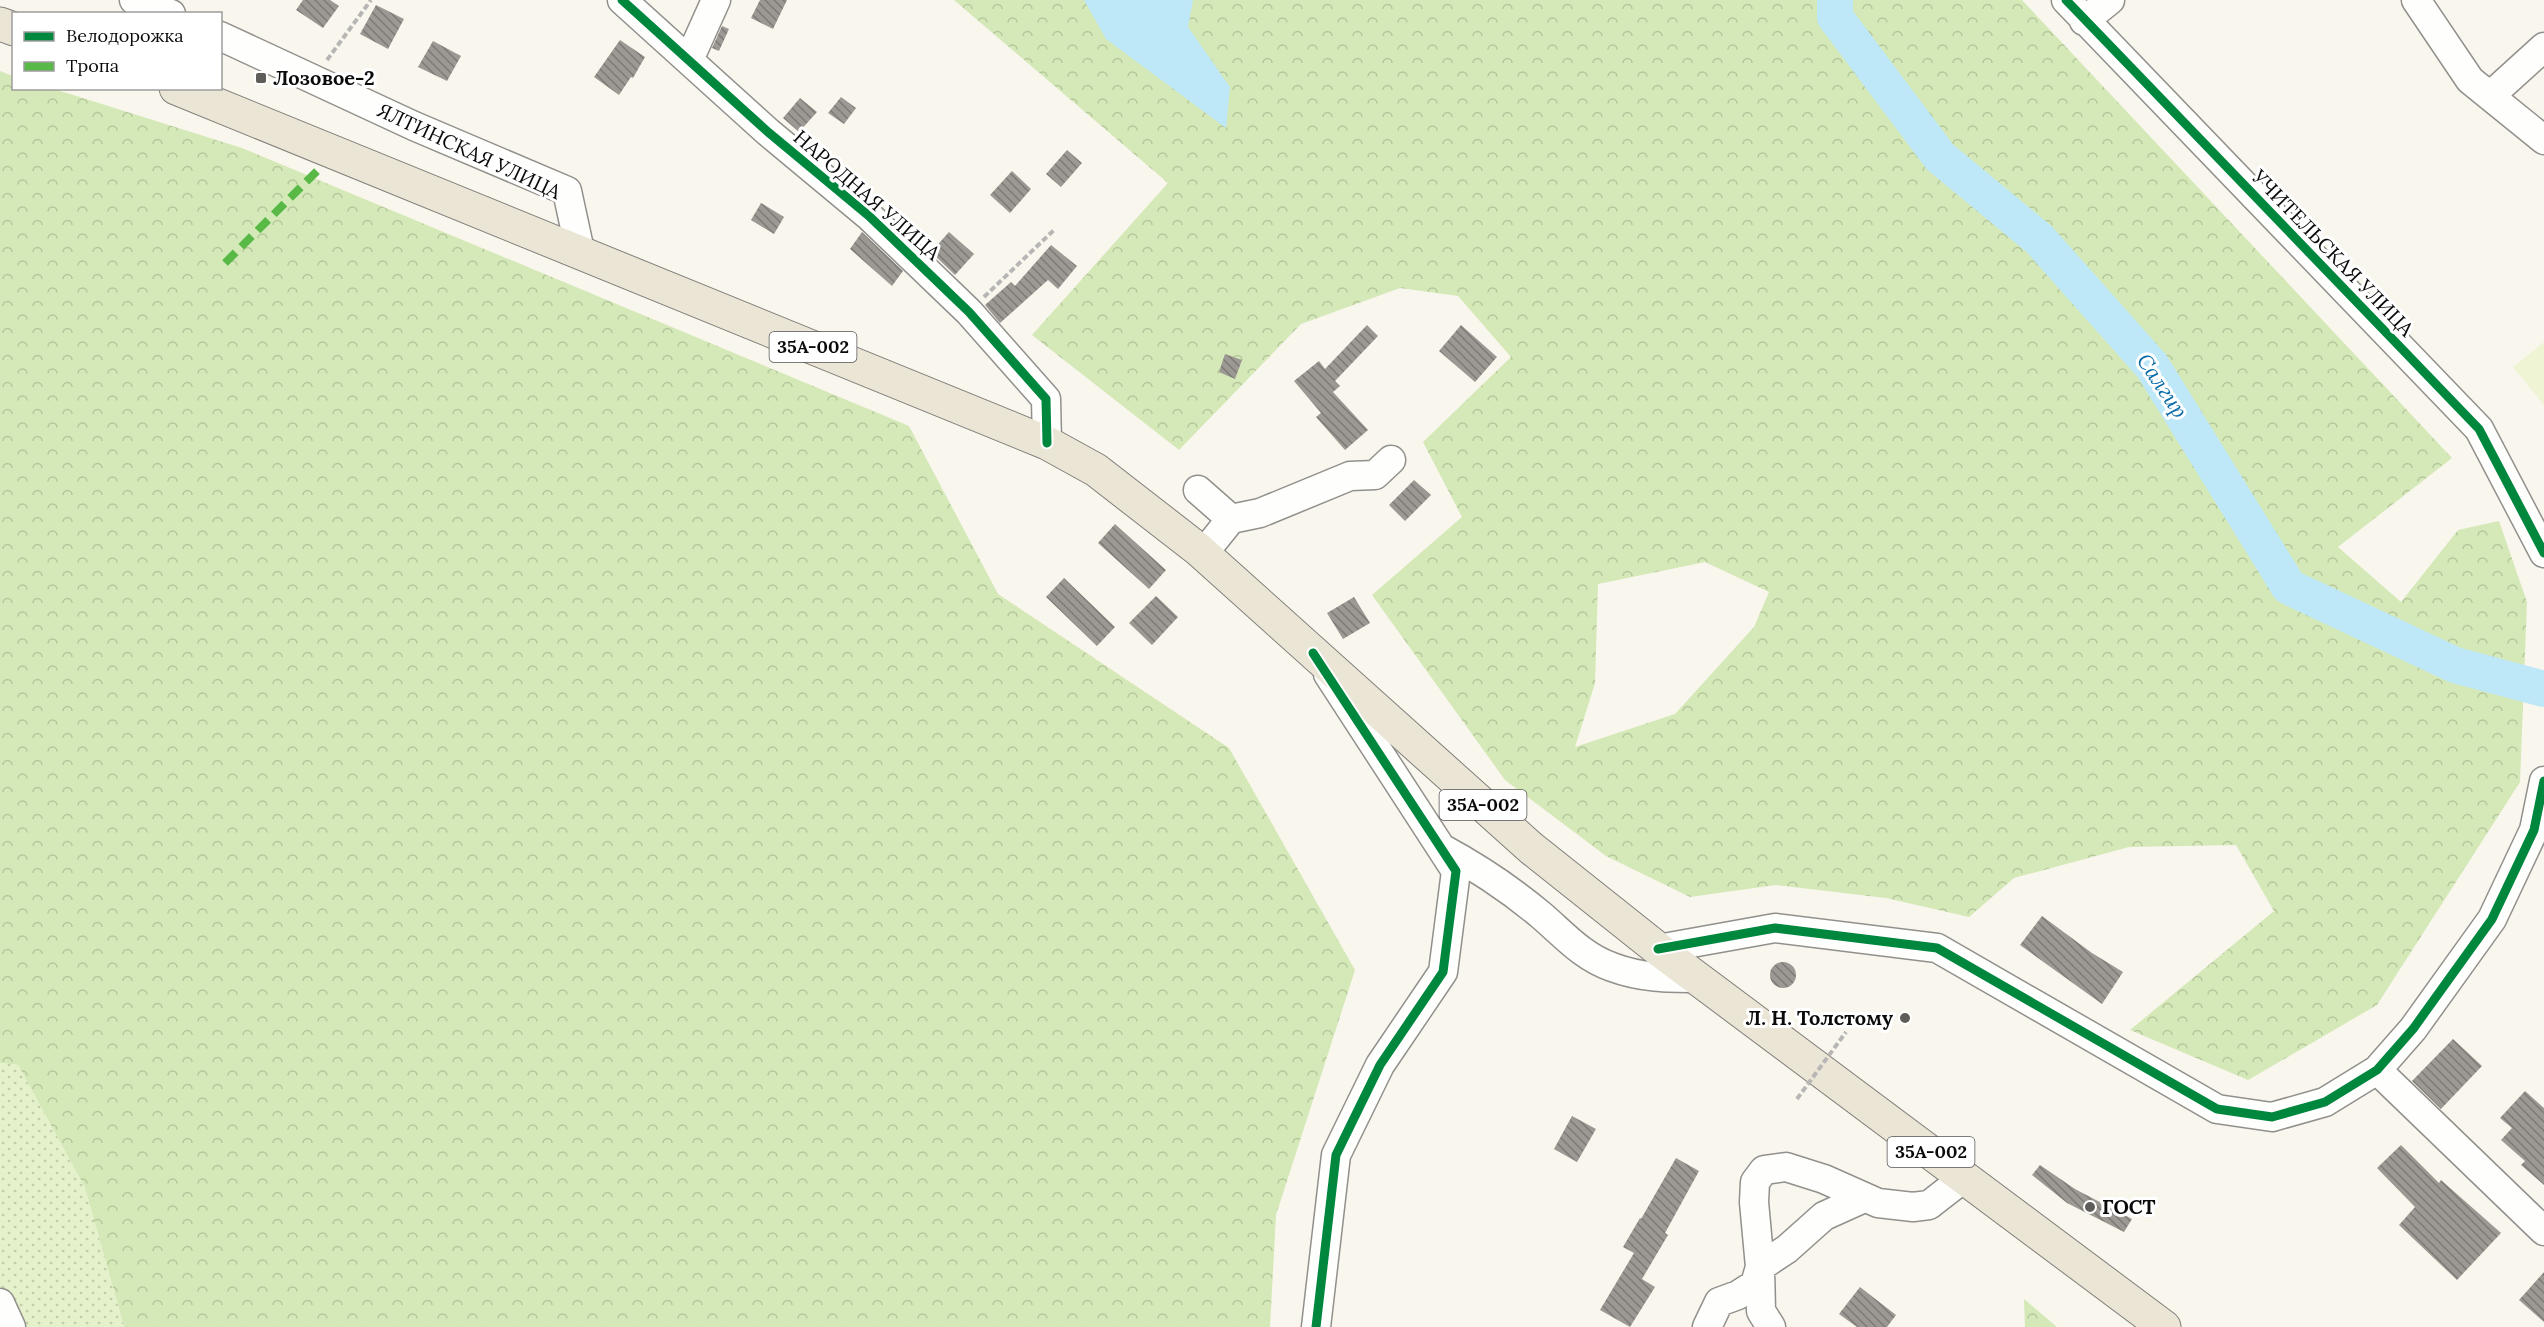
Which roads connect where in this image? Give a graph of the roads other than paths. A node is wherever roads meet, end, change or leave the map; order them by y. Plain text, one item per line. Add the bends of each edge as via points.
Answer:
1 (134, 0) edge
2 (622, 0) edge
3 (716, 0) edge
4 (2066, 0) edge
5 (2110, 0) edge
6 (2416, 0) edge
7 (166, 12) edge
8 (2084, 21) junction
9 (222, 37) edge
10 (2544, 47) edge
11 (689, 60) junction
12 (181, 90) edge
13 (2490, 96) junction
14 (2544, 141) edge
15 (580, 251) junction
16 (1047, 442) junction
17 (1391, 460) dead end
18 (1198, 490) dead end
19 (1231, 519) junction
20 (2544, 553) edge
21 (1203, 554) junction
22 (1313, 652) junction
23 (2544, 781) edge
24 (2539, 835) edge
25 (1441, 848) junction
26 (1659, 949) junction
27 (1698, 978) junction
28 (2377, 1070) junction
29 (1965, 1177) junction
30 (1863, 1198) junction
31 (2544, 1231) edge
32 (1760, 1267) junction
33 (0, 1302) edge
34 (11, 1327) edge
35 (1316, 1327) edge
36 (1707, 1327) edge
37 (1771, 1327) edge
38 (2164, 1327) edge

1 - 7 street
2 - 11 street, НАРОДНАЯ УЛИЦА
3 - 11 street
4 - 8 street, УЧИТЕЛЬСКАЯ УЛИЦА
5 - 8 street
6 - 13 street via 2470,80
8 - 20 street, УЧИТЕЛЬСКАЯ УЛИЦА via 2479,429
9 - 15 street, ЯЛТИНСКАЯ УЛИЦА via 414,126 567,191
10 - 13 street
11 - 16 street, НАРОДНАЯ УЛИЦА via 869,216 969,312 1046,399
12 - 15 main road, 35А-002
13 - 14 street
15 - 16 main road, 35А-002
16 - 21 main road, 35А-002 via 1096,470
17 - 19 street via 1375,475 1350,476 1260,513
18 - 19 street
19 - 21 street
21 - 22 main road, 35А-002
22 - 25 street
22 - 26 main road, 35А-002 via 1531,848
23 - 24 street
24 - 28 street via 2492,919 2413,1029
25 - 27 street via 1484,871 1581,952 1611,967 1650,978
25 - 35 street via 1456,871 1443,972 1380,1065 1336,1155
26 - 27 main road, 35А-002
26 - 28 street via 1775,928 1938,948 2217,1109 2272,1116 2325,1101
27 - 29 main road, 35А-002
28 - 31 street
29 - 30 street via 1929,1205 1913,1207
29 - 38 main road, 35А-002
30 - 32 street via 1824,1216
30 - 32 street via 1824,1179 1786,1167 1764,1170 1755,1182 1754,1202
32 - 36 street via 1755,1284 1719,1302
32 - 37 street via 1761,1311
33 - 34 street

